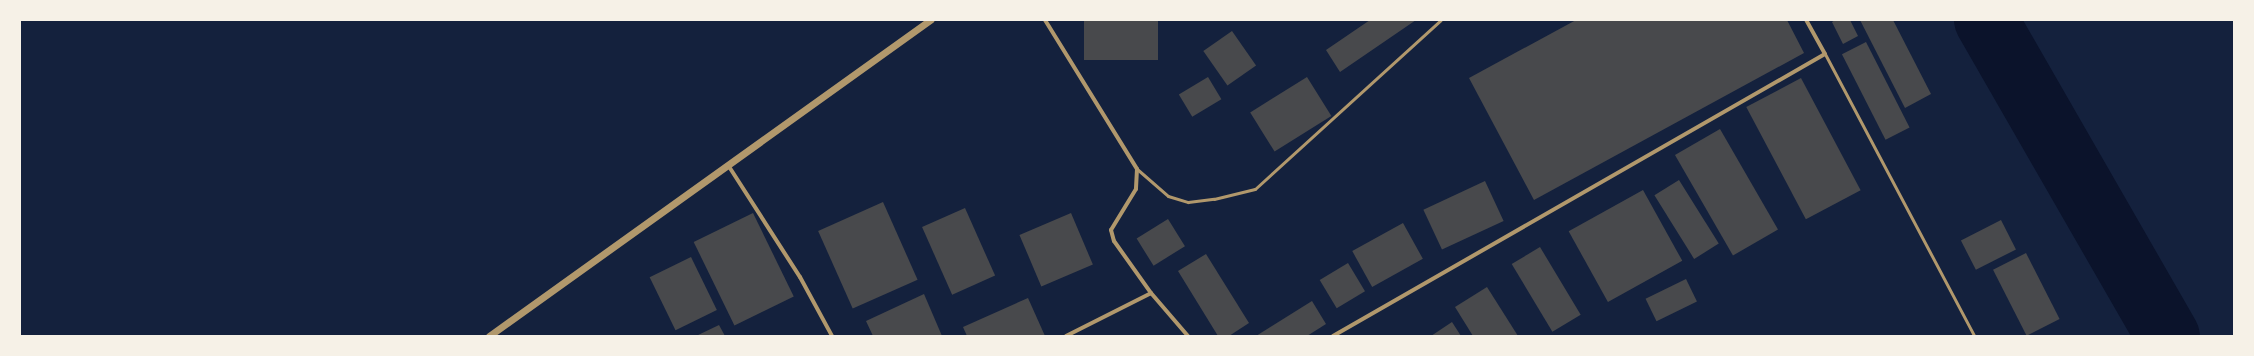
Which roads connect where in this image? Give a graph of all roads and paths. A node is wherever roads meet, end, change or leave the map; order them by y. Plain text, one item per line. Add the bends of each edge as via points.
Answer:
1 (930, 20) edge
2 (1045, 20) edge
3 (1441, 20) edge
4 (1806, 20) edge
5 (1824, 54) junction
6 (728, 165) junction
7 (1137, 168) junction
8 (1151, 292) junction
9 (489, 336) edge
10 (832, 336) edge
11 (1066, 336) edge
12 (1188, 336) edge
13 (1333, 336) edge
14 (1974, 336) edge

1 - 6 street
2 - 7 street
3 - 7 lane via 1255,189 1214,199 1188,202 1168,196
4 - 5 street
5 - 13 street
5 - 14 lane
6 - 9 street
6 - 10 street via 800,277
7 - 8 street via 1136,189 1111,230 1114,241
8 - 11 street
8 - 12 street

